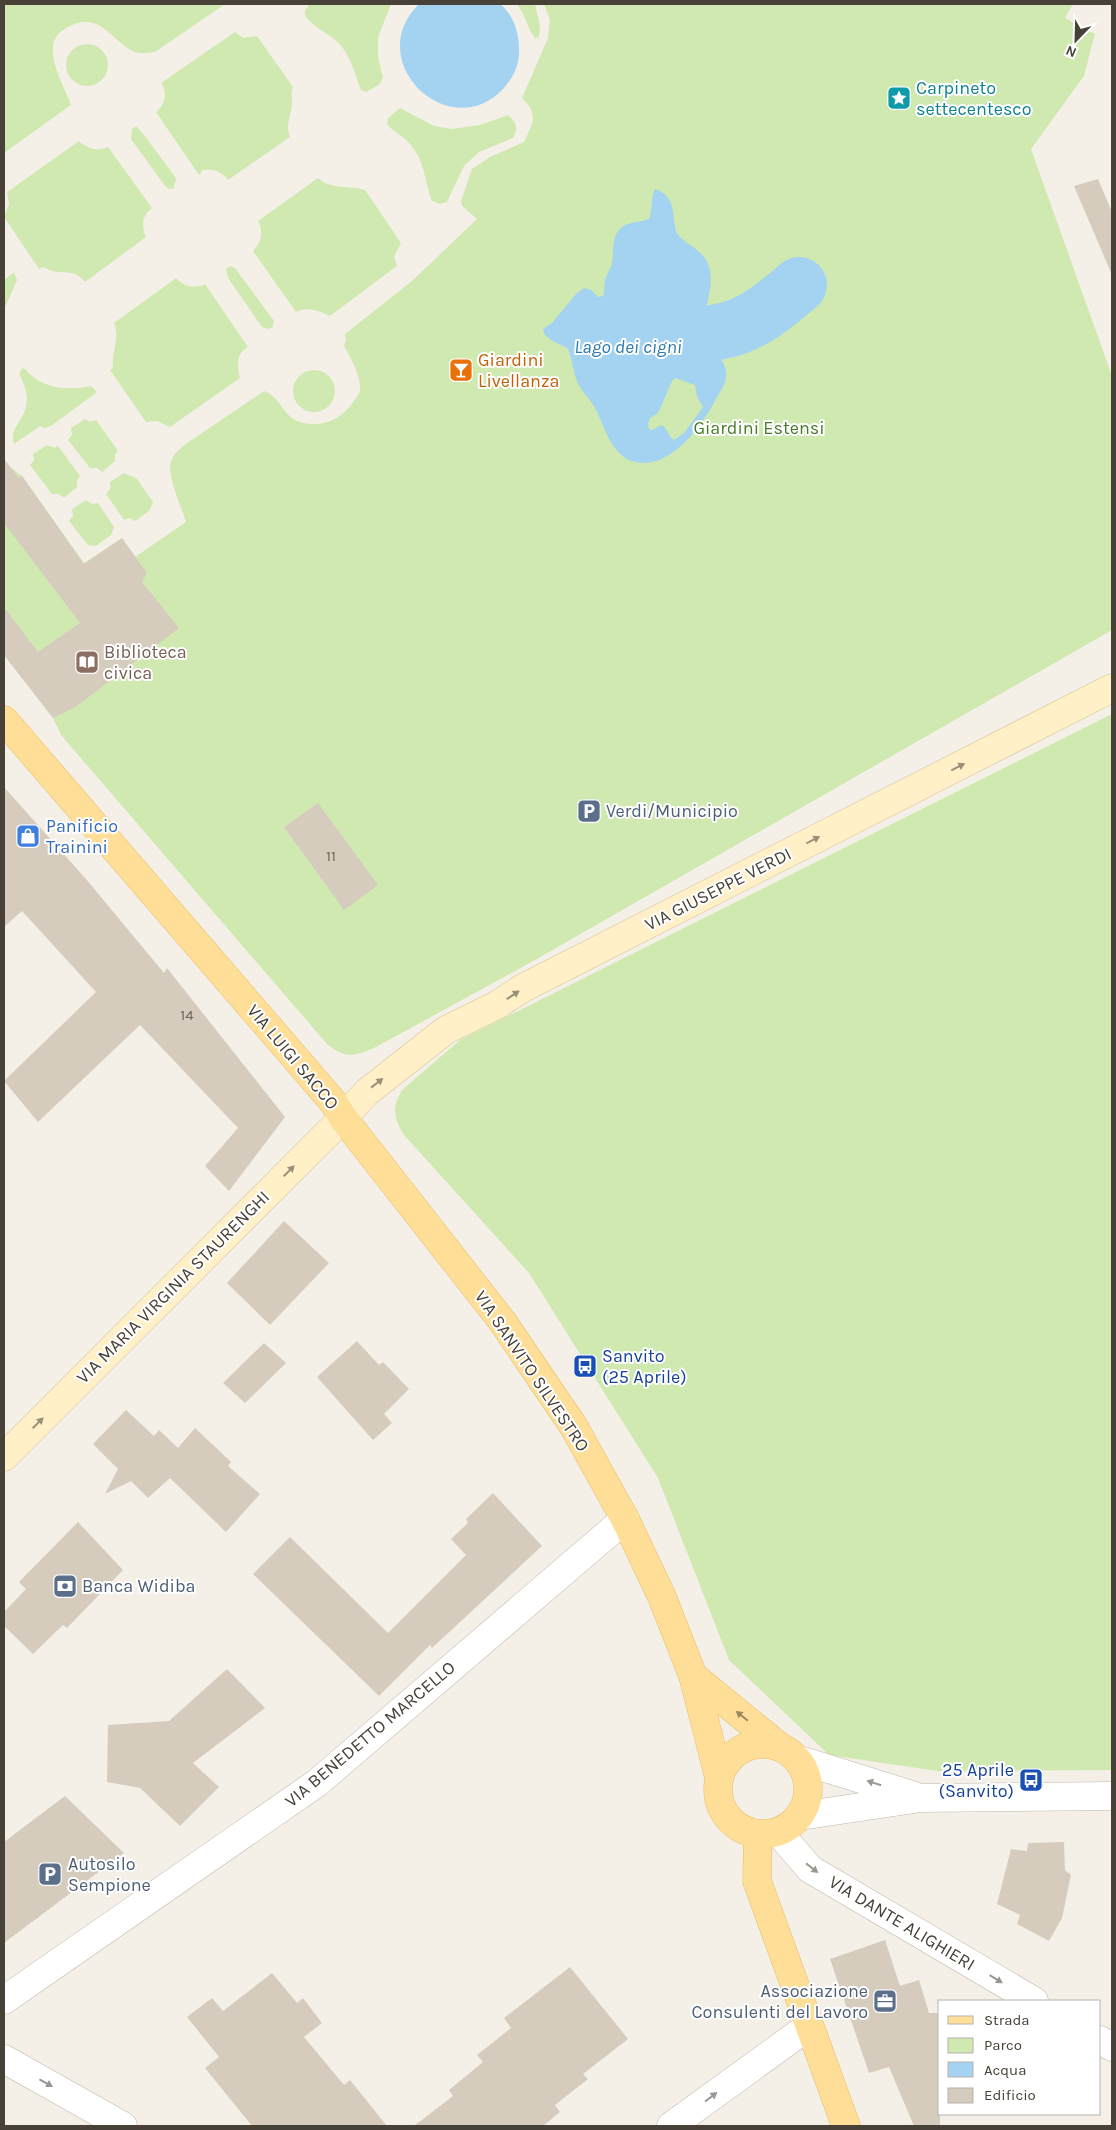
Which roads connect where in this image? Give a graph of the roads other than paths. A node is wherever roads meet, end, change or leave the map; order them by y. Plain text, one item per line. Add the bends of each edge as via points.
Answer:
1 (1112, 688) edge
2 (4, 720) edge
3 (4, 732) edge
4 (343, 1118) junction
5 (4, 1457) edge
6 (625, 1519) junction
7 (694, 1676) junction
8 (788, 1753) junction
9 (719, 1777) junction
10 (1112, 1796) edge
11 (921, 1798) junction
12 (779, 1828) junction
13 (4, 2000) edge
14 (1032, 2000) edge
15 (809, 2026) junction
16 (1101, 2041) edge
17 (1112, 2047) edge
18 (4, 2059) edge
19 (123, 2126) edge
20 (672, 2126) edge
21 (846, 2126) edge

4 -> 1 main road, VIA GIUSEPPE VERDI via 367,1092 446,1030
2 - 4 main road, VIA LUIGI SACCO via 334,1103
3 - 4 main road, VIA LUIGI SACCO via 299,1073
5 -> 4 main road, VIA MARIA VIRGINIA STAURENGHI
4 - 6 main road, VIA SANVITO SILVESTRO via 502,1321 574,1427
6 - 7 main road, VIA SANVITO SILVESTRO
6 - 13 street, VIA BENEDETTO MARCELLO via 317,1783
8 -> 7 main road, VIA SANVITO SILVESTRO
7 - 9 main road, VIA SANVITO SILVESTRO
8 - 9 main road via 764,1744 750,1746 736,1752
11 -> 8 street
8 - 12 main road via 806,1772 807,1803
9 - 12 main road via 718,1793 730,1821 743,1830
10 - 11 street
11 - 12 street
12 -> 14 street, VIA DANTE ALIGHIERI via 810,1868
12 - 15 main road via 757,1881
20 -> 15 street
15 - 21 main road
16 - 17 street
18 -> 19 street

